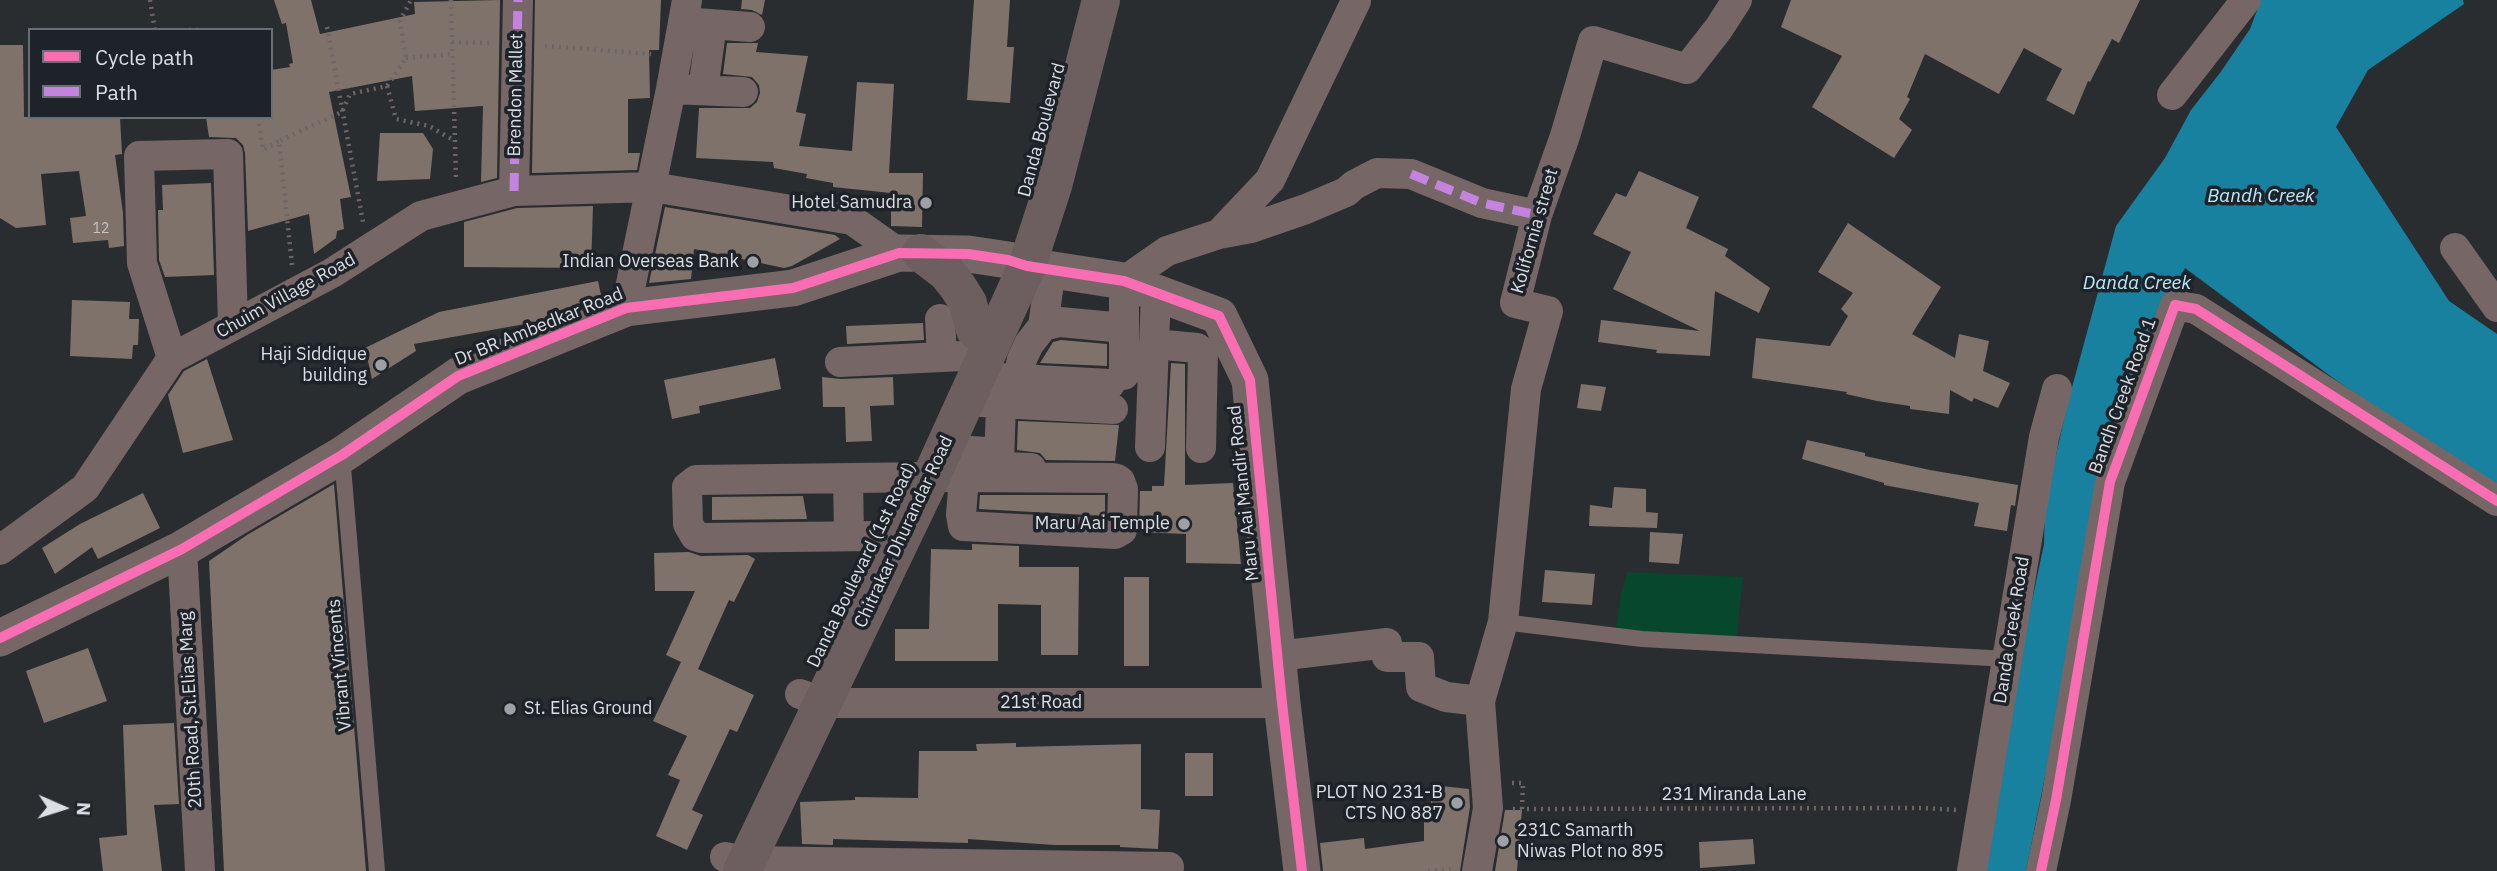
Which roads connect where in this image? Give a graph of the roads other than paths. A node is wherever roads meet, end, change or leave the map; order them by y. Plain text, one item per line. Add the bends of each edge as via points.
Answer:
1 (518, 0) edge
2 (1077, 0) edge
3 (1101, 0) edge
4 (1737, 0) edge
5 (2246, 0) edge
6 (1356, 1) edge
7 (694, 15) edge
8 (750, 27) dead end
9 (1068, 82) junction
10 (671, 89) junction
11 (704, 90) junction
12 (743, 92) dead end
13 (2172, 95) dead end
14 (652, 187) junction
15 (514, 191) junction
16 (1537, 215) junction
17 (1219, 234) junction
18 (2455, 248) dead end
19 (910, 253) junction
20 (1029, 265) junction
21 (1140, 287) junction
22 (2497, 307) edge
23 (626, 309) junction
24 (233, 326) junction
25 (1043, 326) junction
26 (1124, 328) junction
27 (1154, 344) junction
28 (172, 358) junction
29 (840, 362) dead end
30 (966, 363) junction
31 (1018, 379) junction
32 (1116, 389) junction
33 (2057, 389) dead end
34 (1150, 447) dead end
35 (1201, 448) dead end
36 (998, 453) junction
37 (342, 455) junction
38 (1113, 470) dead end
39 (848, 478) junction
40 (931, 479) junction
41 (2497, 501) edge
42 (961, 514) junction
43 (863, 536) junction
44 (182, 549) junction
45 (0, 550) edge
46 (1503, 622) junction
47 (0, 638) edge
48 (1278, 656) junction
49 (2008, 659) junction
50 (812, 698) junction
51 (1480, 701) junction
52 (1282, 703) junction
53 (733, 865) edge
54 (1169, 867) dead end
55 (200, 871) edge
56 (377, 871) edge
57 (1302, 871) edge
58 (1477, 871) edge
59 (1972, 871) edge
60 (2041, 871) edge

1 - 15 street, Brendon Mallet
2 - 9 main road, Danda Boulevard
3 - 9 main road
4 - 16 street, Kolifornia street via 1686,69 1592,41
5 - 13 street
6 - 17 street via 1270,180
7 - 8 street
7 - 10 street via 677,56
7 - 11 street
9 - 20 main road, Danda Boulevard
9 - 20 main road, Chitrakar Dhurandar Road via 1053,187
10 - 11 street
10 - 14 street
11 - 12 street
14 - 15 street, Chuim Village Road
14 - 19 street, Chuim Village Road via 852,220
14 - 23 street
15 - 24 street, Chuim Village Road via 421,216
16 - 17 street via 1482,203 1411,174 1377,173 1306,209
16 - 46 street, Kolifornia street via 1515,303 1548,312 1526,390
17 - 21 street via 1167,251
18 - 22 street
19 - 20 street, Dr BR Ambedkar Road via 968,254
19 - 23 street, Dr BR Ambedkar Road via 793,288
19 - 30 main road via 947,273 968,303
20 - 21 street, Maru Aai Mandir Road
20 - 25 street
20 - 30 main road, Chitrakar Dhurandar Road
21 - 26 street
21 - 27 street
21 - 48 street, Maru Aai Mandir Road via 1219,316 1250,380
23 - 37 street, Dr BR Ambedkar Road via 458,376
24 - 28 street, Chuim Village Road
24 - 28 street via 228,153 139,156 142,263
25 - 26 street via 1060,322
25 - 31 street via 1025,352
26 - 32 street
27 - 34 street
27 - 35 street via 1203,352
28 - 45 street, Chuim Village Road via 85,488
29 - 30 street
30 - 31 street
30 - 32 street
30 - 36 street
30 - 40 main road, Chitrakar Dhurandar Road
31 - 32 street
33 - 49 street, Danda Creek Road via 2044,437
36 - 38 street via 999,465 1004,467
36 - 40 street
37 - 44 street, Dr BR Ambedkar Road
37 - 56 lane, Vibrant Vincents
39 - 40 street
39 - 43 street
39 - 43 street via 696,480 687,487 688,524 701,538
40 - 42 street
40 - 42 street
40 - 42 street via 1116,479 1124,489 1122,525 1115,534 967,527 961,524
40 - 43 main road, Danda Boulevard (1st Road)
40 - 50 main road, Chitrakar Dhurandar Road
41 - 60 street, Bandh Creek Road 1 via 2196,309 2175,306 2110,482
43 - 50 main road, Danda Boulevard (1st Road)
44 - 47 street, Dr BR Ambedkar Road
44 - 55 street, 20th Road, St.Elias Marg
46 - 49 lane via 1642,639
46 - 51 street, Kolifornia street
48 - 51 street via 1387,642 1387,657 1419,657 1421,687 1446,697
48 - 52 street, Maru Aai Mandir Road
49 - 59 street, Danda Creek Road
50 - 52 street, 21st Road
50 - 53 main road, Chitrakar Dhurandar Road
51 - 58 street via 1488,808
52 - 57 street, Maru Aai Mandir Road
53 - 54 street

